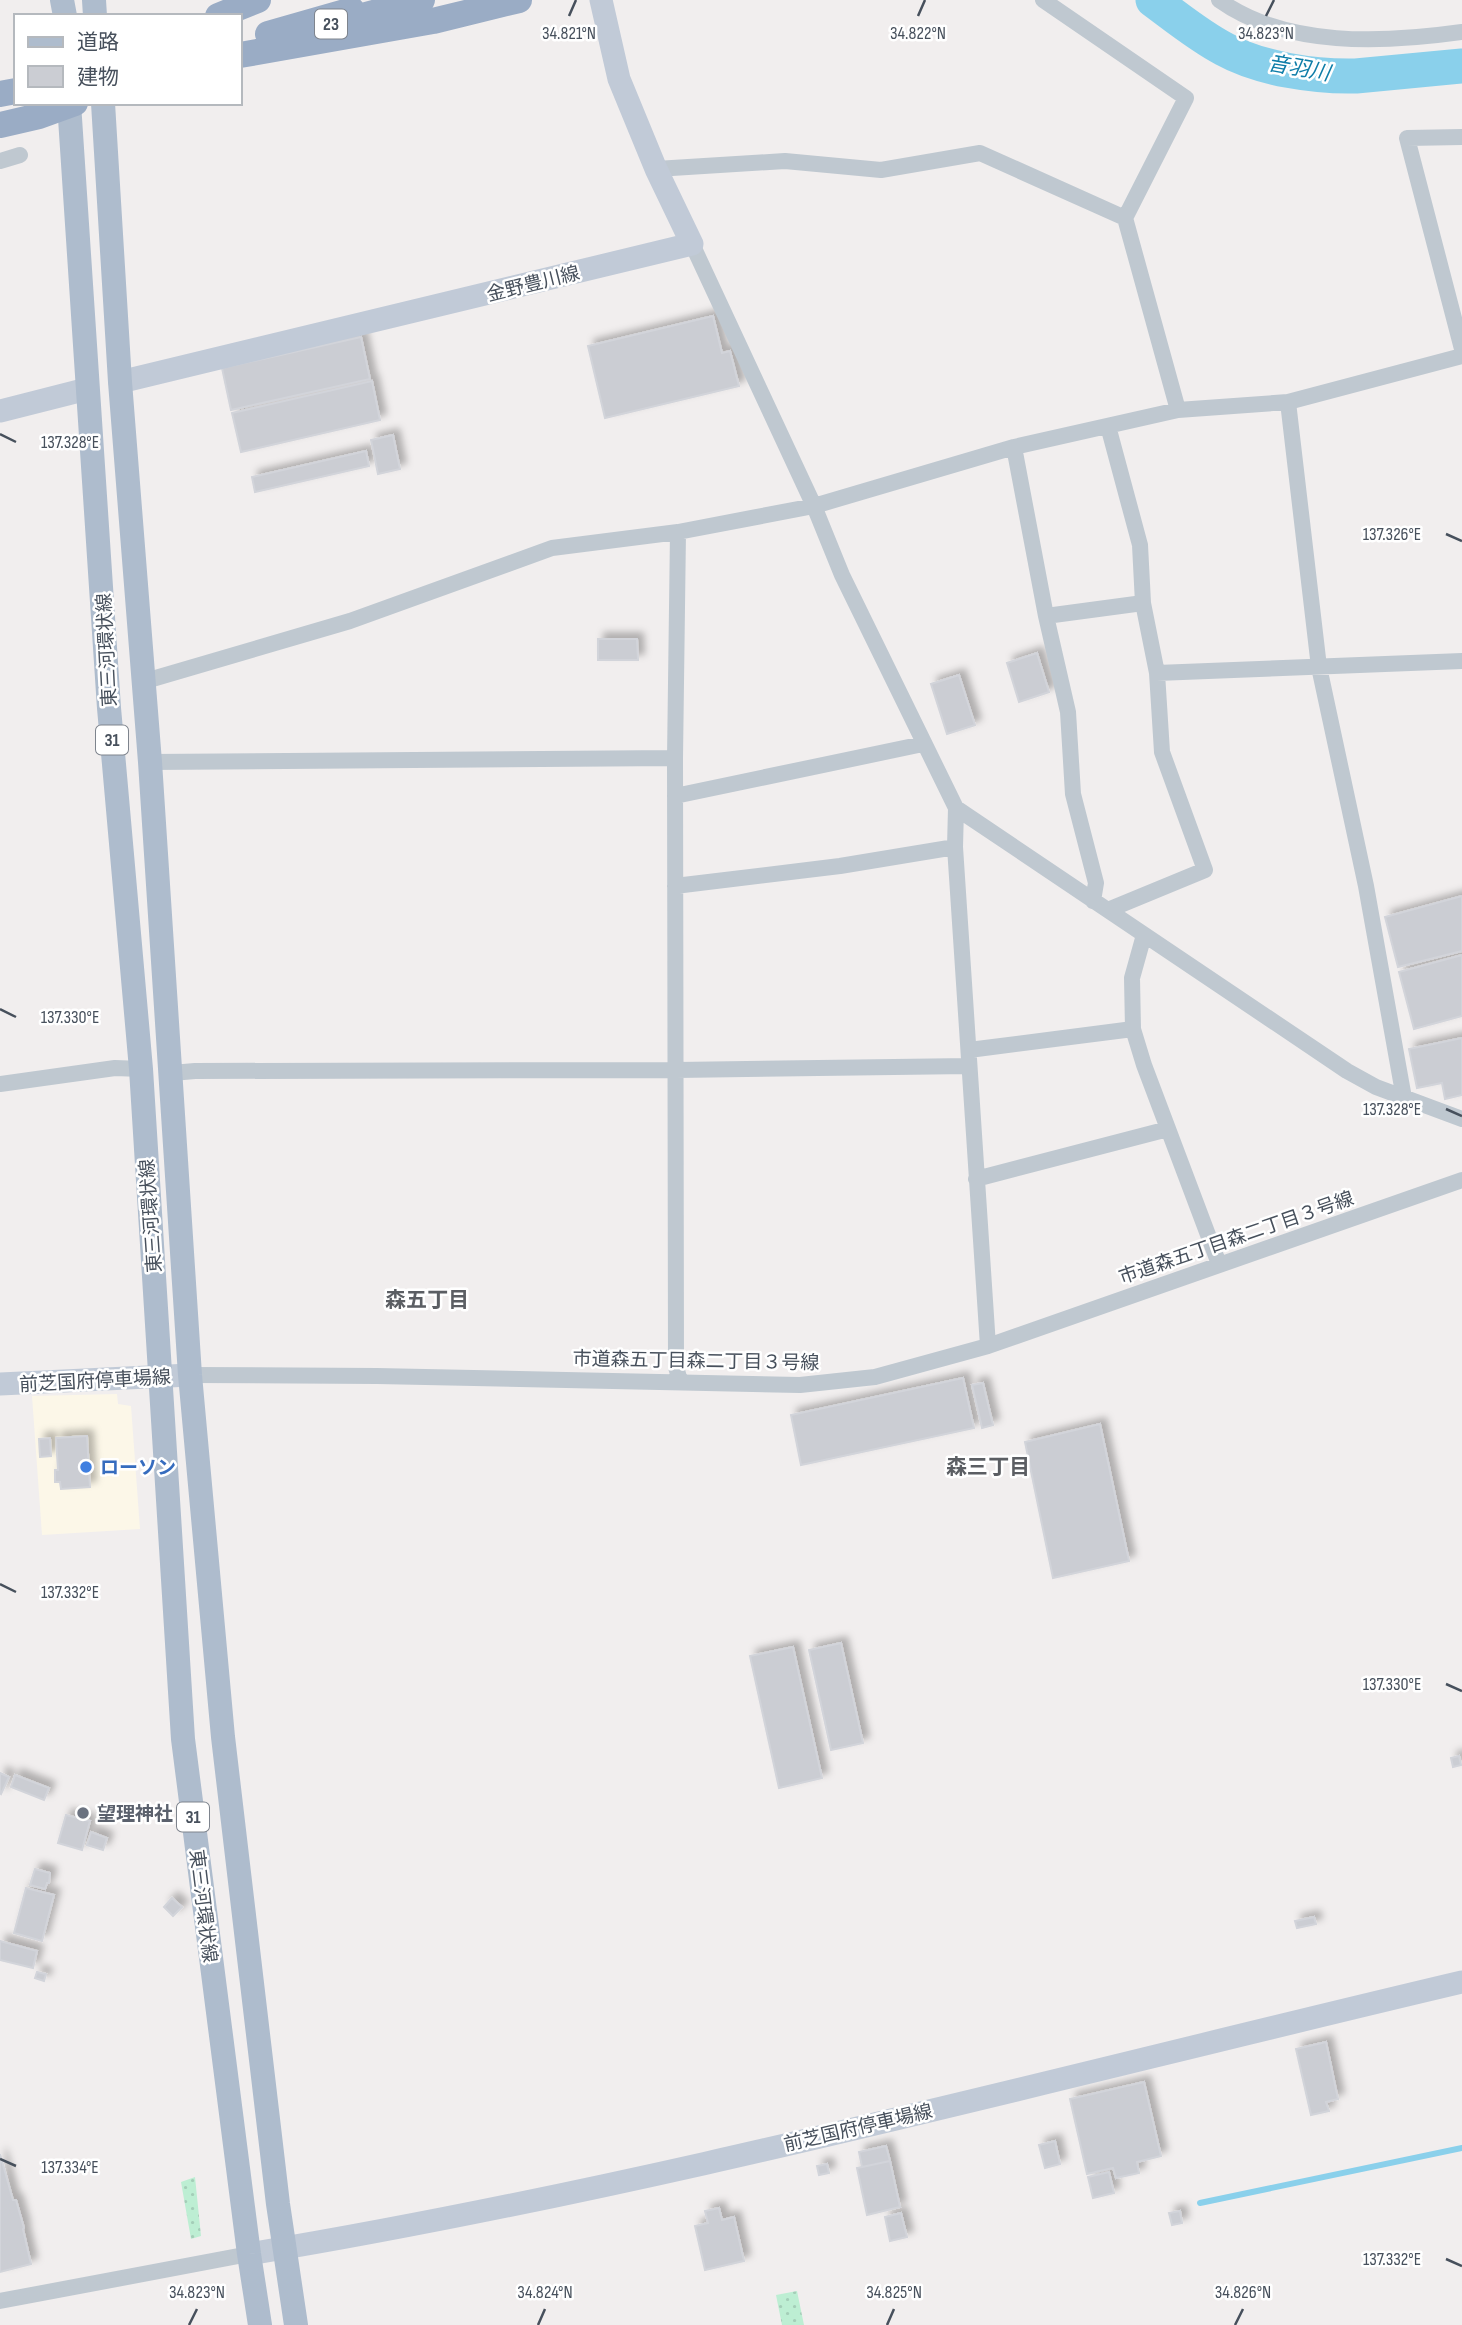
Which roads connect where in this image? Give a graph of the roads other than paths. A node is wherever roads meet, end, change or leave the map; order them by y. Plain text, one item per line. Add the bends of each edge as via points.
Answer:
1 (258, 0) edge
2 (386, 0) edge
3 (422, 0) edge
4 (519, 0) edge
5 (601, 0) edge
6 (1043, 0) edge
7 (1219, 0) edge
8 (223, 14) edge
9 (1462, 32) edge
10 (242, 41) edge
11 (242, 51) edge
12 (242, 52) edge
13 (17, 105) edge
14 (66, 105) edge
15 (68, 105) edge
16 (103, 105) edge
17 (0, 110) edge
18 (0, 122) edge
19 (1462, 136) edge
20 (20, 155) dead end
21 (0, 161) edge
22 (656, 169) junction
23 (1125, 218) junction
24 (692, 244) junction
25 (1462, 349) edge
26 (1462, 356) edge
27 (120, 382) junction
28 (87, 389) junction
29 (1288, 402) junction
30 (1178, 410) junction
31 (0, 411) edge
32 (1108, 426) junction
33 (1014, 447) junction
34 (814, 506) junction
35 (678, 533) junction
36 (1143, 603) junction
37 (1046, 616) junction
38 (1462, 661) edge
39 (1319, 667) junction
40 (1157, 673) junction
41 (142, 682) junction
42 (923, 744) junction
43 (675, 758) junction
44 (150, 762) junction
45 (675, 796) junction
46 (956, 808) junction
47 (955, 847) junction
48 (676, 886) junction
49 (1093, 901) junction
50 (1108, 910) junction
51 (1144, 935) junction
52 (1133, 1029) junction
53 (969, 1058) junction
54 (141, 1069) junction
55 (677, 1070) junction
56 (172, 1073) junction
57 (0, 1084) edge
58 (1404, 1098) junction
59 (1462, 1119) edge
60 (1168, 1129) junction
61 (976, 1179) junction
62 (1462, 1180) edge
63 (1219, 1264) junction
64 (988, 1346) junction
65 (190, 1375) junction
66 (161, 1377) junction
67 (680, 1381) junction
68 (0, 1384) edge
69 (1462, 1982) edge
70 (285, 2248) junction
71 (249, 2254) junction
72 (0, 2301) edge
73 (260, 2325) edge
74 (296, 2325) edge

1 - 8 highway
2 - 10 highway, 23
3 - 11 highway, 23
4 - 12 highway via 433,21
5 - 22 main road via 620,79
6 - 23 street via 1186,99
7 - 9 street via 1239,14 1318,35 1363,40
13 - 17 highway
14 - 18 highway via 39,116
15 - 28 main road, 東三河環状線 / 31
16 - 27 main road, 東三河環状線 / 31
19 - 25 street via 1407,138
20 - 21 street
22 - 23 street via 785,160 881,170 980,153
22 - 24 main road
23 - 30 street
24 - 27 main road, 金野豊川線
24 - 34 street
26 - 29 street
27 - 41 main road, 東三河環状線 / 31
28 - 31 main road
28 - 54 main road, 東三河環状線 / 31
29 - 30 street
29 - 39 street
30 - 32 street
32 - 33 street
32 - 36 street via 1140,545
33 - 34 street
33 - 37 street
34 - 35 street
34 - 42 street
35 - 41 street via 552,548 350,621
35 - 43 street
36 - 37 street
36 - 40 street
37 - 49 street via 1068,712 1073,794 1096,883
38 - 39 street
39 - 40 street
39 - 58 street via 1366,886
40 - 50 street via 1163,752 1205,870
41 - 44 main road, 東三河環状線 / 31
42 - 45 street
42 - 46 street
43 - 44 street
43 - 45 street
44 - 56 main road, 東三河環状線 / 31
45 - 48 street
46 - 47 street
46 - 49 street
47 - 48 street
47 - 53 street
48 - 55 street
49 - 50 street
50 - 51 street
51 - 52 street via 1132,978
51 - 58 street via 1347,1071
52 - 53 street
52 - 60 street
53 - 55 street
53 - 61 street
54 - 57 street via 115,1068
54 - 66 main road, 東三河環状線 / 31
55 - 56 street
55 - 67 street via 676,1367
56 - 65 main road, 東三河環状線 / 31
58 - 59 street
60 - 61 street
60 - 63 street
61 - 64 street
62 - 63 street, 市道森五丁目森二丁目３号線
63 - 64 street, 市道森五丁目森二丁目３号線
64 - 67 street, 市道森五丁目森二丁目３号線 via 910,1369 846,1381 800,1385
65 - 66 main road, 前芝国府停車場線
65 - 67 street, 市道森五丁目森二丁目３号線
65 - 70 main road, 東三河環状線 / 31 via 223,1737
66 - 68 main road, 前芝国府停車場線
66 - 71 main road, 東三河環状線 / 31 via 183,1739
69 - 70 main road, 前芝国府停車場線 via 844,2132
70 - 71 main road, 前芝国府停車場線
70 - 74 main road, 東三河環状線 / 31
71 - 72 street
71 - 73 main road, 東三河環状線 / 31

